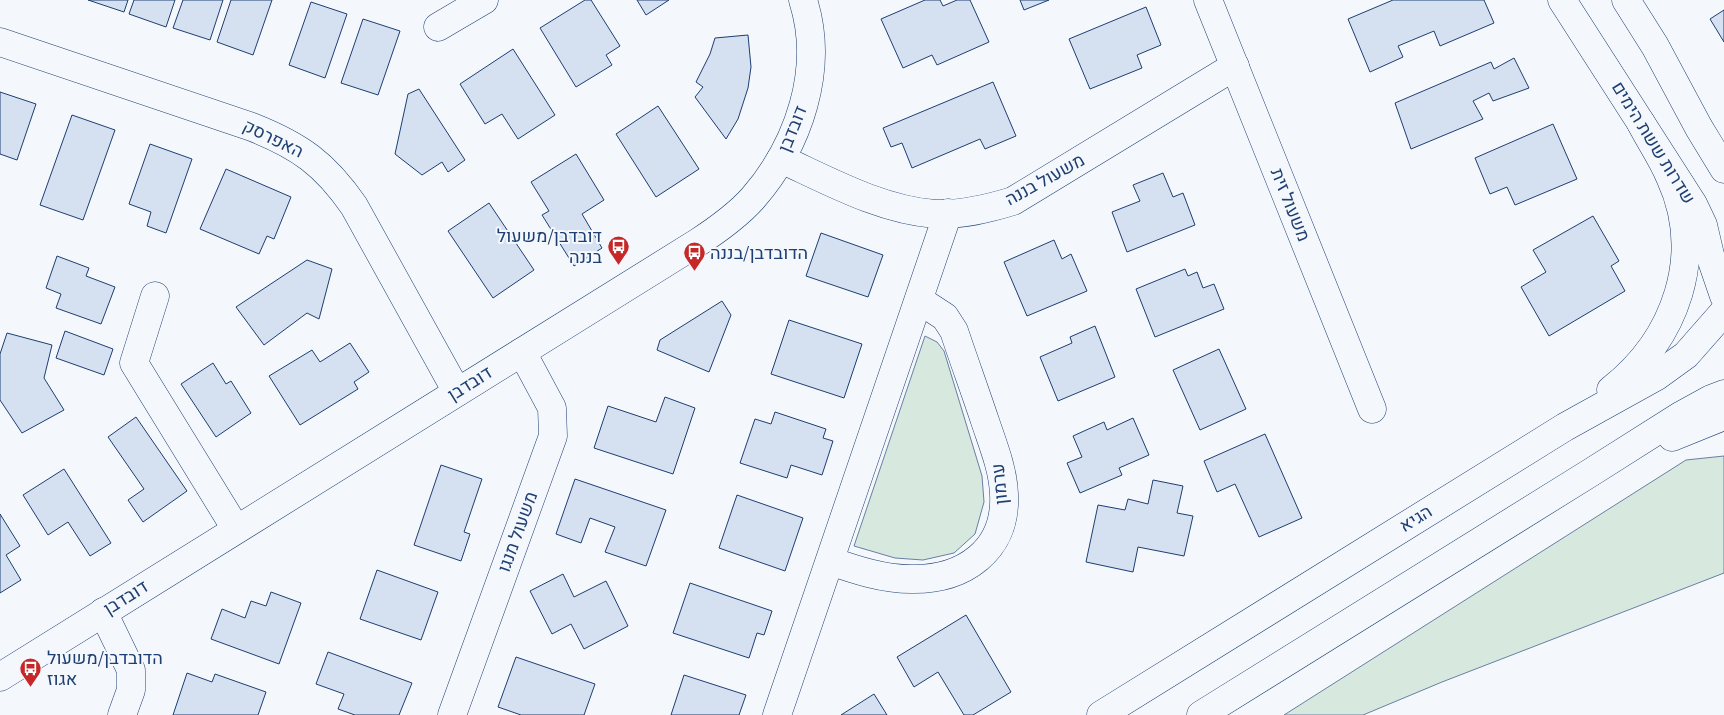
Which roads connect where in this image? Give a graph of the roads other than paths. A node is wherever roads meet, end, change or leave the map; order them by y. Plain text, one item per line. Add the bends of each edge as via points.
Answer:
1 (484, 0) edge
2 (803, 0) edge
3 (1208, 0) edge
4 (1562, 0) edge
5 (1626, 0) edge
6 (438, 26) dead end
7 (0, 42) edge
8 (1235, 66) junction
9 (1641, 123) junction
10 (781, 159) junction
11 (1724, 169) edge
12 (948, 213) junction
13 (155, 296) dead end
14 (919, 300) junction
15 (1724, 312) edge
16 (522, 352) junction
17 (457, 392) junction
18 (1724, 394) edge
19 (1372, 409) dead end
20 (1724, 416) edge
21 (1565, 427) junction
22 (1590, 473) junction
23 (236, 529) junction
24 (830, 560) junction
25 (103, 612) junction
26 (0, 677) edge
27 (122, 715) edge
28 (452, 715) edge
29 (777, 715) edge
30 (1101, 715) edge
31 (1201, 715) edge

1 - 6 main road
2 - 10 main road, דובדבן via 811,46 810,79 802,111
3 - 8 main road, משעול זית
4 - 9 main road, שדרות ששת הימים
5 - 11 main road
7 - 17 main road, האפרסק via 252,127 283,140 310,157 354,206
8 - 12 main road, משעול בננה via 1013,201 986,209
8 - 19 main road, משעול זית
9 - 15 main road, שדרות ששת הימים via 1703,225
9 - 21 main road via 1670,178 1681,212 1684,274 1665,329 1648,354 1628,377
10 - 12 main road, משעול בננה via 889,205 912,211
10 - 16 main road, דובדבן via 752,199 726,223
12 - 14 main road
13 - 23 main road via 134,363
14 - 24 main road
14 - 24 main road, ערמון via 945,317 954,331 998,462 1004,495 1002,522 993,544 978,560 959,571 936,578 885,577
15 - 21 main road, הגיא via 1673,366
16 - 17 main road, דובדבן
16 - 28 main road, משעול מנגו via 552,408 553,436
17 - 23 main road, דובדבן
18 - 22 main road via 1680,416
20 - 22 main road
21 - 30 main road, הגיא
22 - 31 main road
23 - 25 main road, דובדבן
24 - 29 main road
25 - 26 main road, דובדבן
25 - 27 main road via 132,670 131,690

